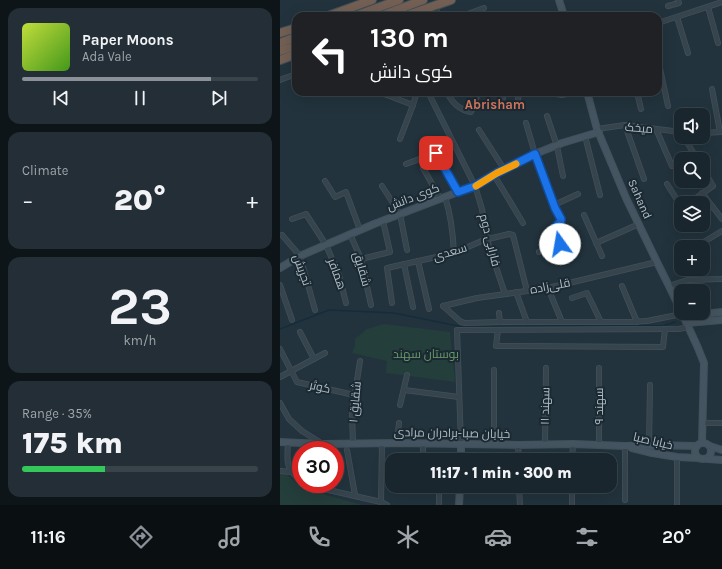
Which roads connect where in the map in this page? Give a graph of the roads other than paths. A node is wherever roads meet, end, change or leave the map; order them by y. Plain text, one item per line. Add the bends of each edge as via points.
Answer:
1 (372, 0) edge
2 (399, 0) edge
3 (424, 0) edge
4 (451, 0) edge
5 (559, 0) edge
6 (678, 0) edge
7 (722, 2) edge
8 (435, 6) junction
9 (668, 6) dead end
10 (708, 7) junction
11 (484, 8) dead end
12 (339, 12) edge
13 (366, 12) edge
14 (392, 12) edge
15 (416, 12) edge
16 (437, 12) edge
17 (473, 12) edge
18 (563, 12) edge
19 (677, 17) junction
20 (662, 22) edge
21 (292, 29) edge
22 (280, 33) edge
23 (292, 38) edge
24 (280, 43) edge
25 (718, 43) dead end
26 (292, 47) edge
27 (280, 51) edge
28 (688, 53) dead end
29 (292, 56) edge
30 (280, 60) edge
31 (292, 76) edge
32 (662, 78) edge
33 (280, 80) edge
34 (712, 90) dead end
35 (389, 96) edge
36 (416, 96) edge
37 (430, 96) edge
38 (450, 96) edge
39 (477, 96) edge
40 (518, 96) edge
41 (588, 96) edge
42 (638, 96) edge
43 (413, 105) junction
44 (668, 106) dead end
45 (517, 107) dead end
46 (640, 109) dead end
47 (547, 116) dead end
48 (526, 123) dead end
49 (625, 125) junction
50 (656, 129) junction
51 (479, 130) dead end
52 (598, 130) junction
53 (674, 131) edge
54 (721, 132) edge
55 (710, 133) edge
56 (585, 136) junction
57 (400, 139) dead end
58 (455, 146) junction
59 (556, 146) junction
60 (436, 153) junction
61 (535, 154) junction
62 (406, 164) dead end
63 (672, 166) dead end
64 (423, 168) dead end
65 (504, 169) junction
66 (494, 175) junction
67 (563, 176) dead end
68 (644, 178) dead end
69 (325, 181) dead end
70 (710, 181) edge
71 (667, 184) dead end
72 (382, 186) dead end
73 (475, 186) junction
74 (458, 192) junction
75 (578, 194) dead end
76 (702, 194) junction
77 (600, 195) dead end
78 (675, 196) edge
79 (699, 196) edge
80 (443, 198) junction
81 (554, 205) junction
82 (400, 214) junction
83 (584, 215) dead end
84 (292, 218) dead end
85 (722, 219) edge
86 (383, 221) junction
87 (523, 223) dead end
88 (639, 224) junction
89 (360, 230) junction
90 (722, 231) edge
91 (350, 234) junction
92 (282, 235) dead end
93 (487, 240) junction
94 (707, 240) edge
95 (596, 243) junction
96 (326, 245) junction
97 (406, 250) dead end
98 (538, 252) dead end
99 (454, 253) junction
100 (300, 256) junction
101 (602, 256) dead end
102 (362, 259) junction
103 (418, 261) junction
104 (657, 262) junction
105 (404, 264) junction
106 (280, 268) edge
107 (387, 268) joint
108 (722, 279) edge
109 (280, 285) edge
110 (622, 286) dead end
111 (669, 286) junction
112 (548, 288) junction
113 (527, 291) junction
114 (516, 292) junction
115 (505, 294) junction
116 (674, 296) edge
117 (572, 298) dead end
118 (346, 303) dead end
119 (392, 303) dead end
120 (371, 305) dead end
121 (413, 307) dead end
122 (429, 309) dead end
123 (315, 310) dead end
124 (710, 312) edge
125 (722, 312) edge
126 (499, 313) dead end
127 (674, 316) edge
128 (292, 320) dead end
129 (686, 320) edge
130 (722, 320) edge
131 (500, 322) junction
132 (527, 322) junction
133 (562, 322) junction
134 (601, 322) junction
135 (637, 322) junction
136 (688, 325) junction
137 (665, 329) junction
138 (498, 330) junction
139 (300, 332) dead end
140 (280, 349) edge
141 (325, 353) dead end
142 (314, 359) junction
143 (360, 361) dead end
144 (546, 368) dead end
145 (599, 368) dead end
146 (494, 370) dead end
147 (292, 371) junction
148 (407, 375) dead end
149 (280, 377) edge
150 (650, 385) dead end
151 (404, 390) junction
152 (354, 395) junction
153 (459, 397) junction
154 (280, 403) edge
155 (400, 406) dead end
156 (399, 423) dead end
157 (703, 423) junction
158 (722, 423) edge
159 (317, 441) edge
160 (280, 442) edge
161 (288, 442) junction
162 (292, 442) edge
163 (382, 443) junction
164 (397, 443) junction
165 (344, 444) edge
166 (353, 444) junction
167 (423, 444) junction
168 (461, 444) junction
169 (494, 444) junction
170 (545, 444) junction
171 (573, 444) junction
172 (599, 444) junction
173 (700, 444) junction
174 (518, 445) junction
175 (649, 445) junction
176 (625, 446) junction
177 (710, 446) junction
178 (347, 450) dead end
179 (722, 450) edge
180 (423, 453) edge
181 (461, 453) edge
182 (519, 453) edge
183 (572, 453) edge
184 (677, 457) junction
185 (698, 458) junction
186 (708, 459) junction
187 (722, 460) edge
188 (280, 471) edge
189 (291, 472) joint
190 (344, 493) edge
191 (439, 493) edge
192 (460, 493) edge
193 (519, 493) edge
194 (572, 493) edge
195 (355, 495) junction
196 (625, 500) dead end
197 (381, 503) edge
198 (387, 505) edge
199 (439, 505) edge
200 (459, 505) edge
201 (520, 505) edge
202 (572, 505) edge
203 (677, 505) edge

1 - 12 highway
2 - 13 highway
3 - 14 highway
4 - 8 highway
5 - 18 main road
6 - 9 street via 679,3
7 - 10 street
8 - 15 highway
8 - 16 street
10 - 19 street
10 - 25 street
11 - 17 street
19 - 20 street
19 - 28 street
21 - 22 highway
23 - 24 highway
26 - 27 highway
29 - 30 highway
31 - 33 street
32 - 44 street
34 - 54 street
35 - 43 street
36 - 43 street
37 - 58 street, فارابی دوم
38 - 39 street via 454,103 471,112
40 - 45 street
41 - 52 main road, Sahand
42 - 46 street
43 - 57 street
47 - 59 street
48 - 61 street
49 - 50 street, میخک
49 - 52 street, میخک
49 - 68 street
50 - 53 street, میخک
50 - 63 street
51 - 65 street
52 - 56 main road, کوی دانش
52 - 88 main road, Sahand
54 - 55 street
56 - 59 main road, کوی دانش
56 - 77 street
58 - 60 street
58 - 73 street, فارابی دوم
59 - 61 main road, کوی دانش
59 - 67 street
60 - 62 street
60 - 74 street
61 - 65 main road, کوی دانش
61 - 81 street
64 - 80 street
65 - 66 main road, کوی دانش
66 - 73 main road, کوی دانش
66 - 87 street
69 - 89 street via 335,197 346,192
70 - 76 street via 713,186
71 - 78 street
72 - 82 street
73 - 74 main road, کوی دانش
73 - 93 street, فارابی دوم
74 - 80 main road, کوی دانش
75 - 81 street
76 - 79 street
76 - 85 street
80 - 82 main road, کوی دانش
80 - 99 street via 449,210
81 - 98 street via 561,219 555,228 560,246
82 - 86 main road, کوی دانش
82 - 97 street
83 - 95 street
84 - 96 street, همافر via 306,214
86 - 89 main road, کوی دانش
86 - 102 street via 390,252
88 - 95 street
88 - 104 main road, Sahand
89 - 91 main road, کوی دانش
90 - 94 street
91 - 96 main road, کوی دانش
91 - 102 street, شقایق
92 - 100 street, تجریش
93 - 99 street, سعدی
93 - 113 street, سعدی via 513,235
93 - 115 street, فارابی دوم
95 - 101 street
96 - 100 main road, کوی دانش
96 - 118 street, همافر via 339,274
99 - 103 street, سعدی
100 - 106 main road, کوی دانش
100 - 123 street, تجریش
102 - 120 street, شقایق
103 - 105 street, سعدی
103 - 122 street
104 - 111 main road, Sahand
104 - 112 street, قلی‌زاده
105 - 107 street, سعدی
105 - 121 street
107 - 119 street, شقایق
108 - 111 street via 687,280
109 - 128 street
110 - 135 street
111 - 116 main road, Sahand
112 - 113 street, قلی‌زاده
112 - 133 street
113 - 114 street, قلی‌زاده
114 - 115 street, قلی‌زاده
114 - 132 street
115 - 131 street, قلی‌زاده via 442,306 461,322
117 - 134 street via 587,293
124 - 125 main road
126 - 131 street
127 - 135 street
129 - 136 main road, Sahand
130 - 136 main road
131 - 132 street
132 - 133 street
133 - 134 street
134 - 135 street
136 - 137 street via 679,329
136 - 157 main road, Sahand via 704,363
137 - 138 street
137 - 138 street via 663,347 496,346
138 - 153 street via 457,330
139 - 142 street
140 - 147 street
141 - 142 street
142 - 147 street
143 - 152 street, شقایق ۱
144 - 170 street, سهند ۱۱
145 - 172 street, سهند ۹
146 - 169 street
147 - 149 street
147 - 152 street, کوثر via 297,382
148 - 151 street
150 - 175 street
151 - 153 street
151 - 155 street
152 - 166 street, شقایق ۱
153 - 168 street
154 - 159 street via 289,419
156 - 164 street
157 - 158 street
157 - 173 main road, Sahand
160 - 161 main road, خیابان صبا-برادران مرادی
161 - 162 main road, خیابان صبا-برادران مرادی
161 - 189 street via 287,460
163 - 164 main road, خیابان صبا-برادران مرادی
163 - 166 main road, خیابان صبا-برادران مرادی
163 - 197 street
164 - 167 main road, خیابان صبا-برادران مرادی
165 - 166 main road, خیابان صبا-برادران مرادی
167 - 168 main road, خیابان صبا-برادران مرادی
167 - 180 street
168 - 169 main road, خیابان صبا-برادران مرادی
168 - 181 main road
169 - 174 main road, خیابان صبا-برادران مرادی
170 - 171 main road, خیابان صبا-برادران مرادی
170 - 174 main road, خیابان صبا-برادران مرادی
171 - 172 main road, خیابان صبا-برادران مرادی
171 - 183 street
172 - 176 main road, خیابان صبا-برادران مرادی
173 - 175 main road, خیابا صبا
173 - 177 main road
173 - 185 main road via 695,450
174 - 182 street
175 - 176 main road, خیابا صبا
176 - 184 main road, خیابا صبا
176 - 196 street
177 - 179 main road
177 - 186 main road via 711,454
178 - 195 street
184 - 185 main road, خیابا صبا
184 - 203 street
185 - 186 main road
186 - 187 main road
188 - 189 street
190 - 195 street
191 - 199 street
192 - 200 main road
193 - 201 street
194 - 202 street
195 - 197 street
197 - 198 street

